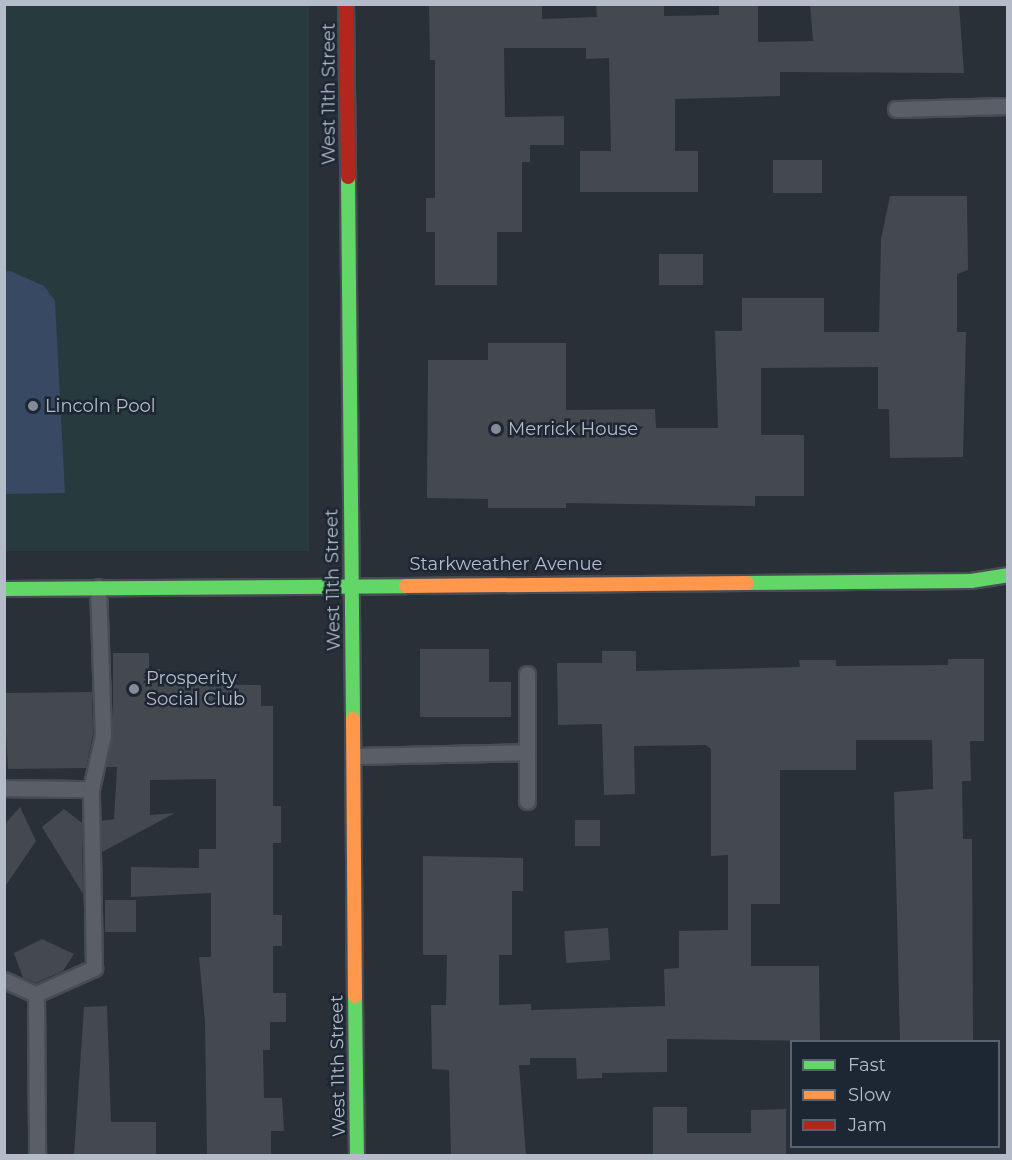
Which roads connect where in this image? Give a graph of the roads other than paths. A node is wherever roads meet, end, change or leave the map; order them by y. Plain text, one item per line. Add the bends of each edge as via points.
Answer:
1 (346, 4) edge
2 (1008, 106) edge
3 (896, 108) dead end
4 (1008, 575) edge
5 (351, 583) junction
6 (98, 587) junction
7 (4, 589) edge
8 (527, 674) dead end
9 (527, 752) junction
10 (352, 756) junction
11 (4, 788) edge
12 (91, 789) junction
13 (527, 801) dead end
14 (4, 980) edge
15 (36, 994) junction
16 (37, 1155) edge
17 (357, 1155) edge

1 - 5 street, West 11th Street
2 - 3 lane
4 - 5 street, Starkweather Avenue via 971,581
5 - 6 street, Starkweather Avenue
5 - 10 street, West 11th Street
6 - 7 street, Starkweather Avenue
6 - 12 lane via 103,735
8 - 9 lane
9 - 10 lane
9 - 13 lane
10 - 17 street, West 11th Street
11 - 12 lane
12 - 15 lane via 94,968
14 - 15 lane
15 - 16 lane

